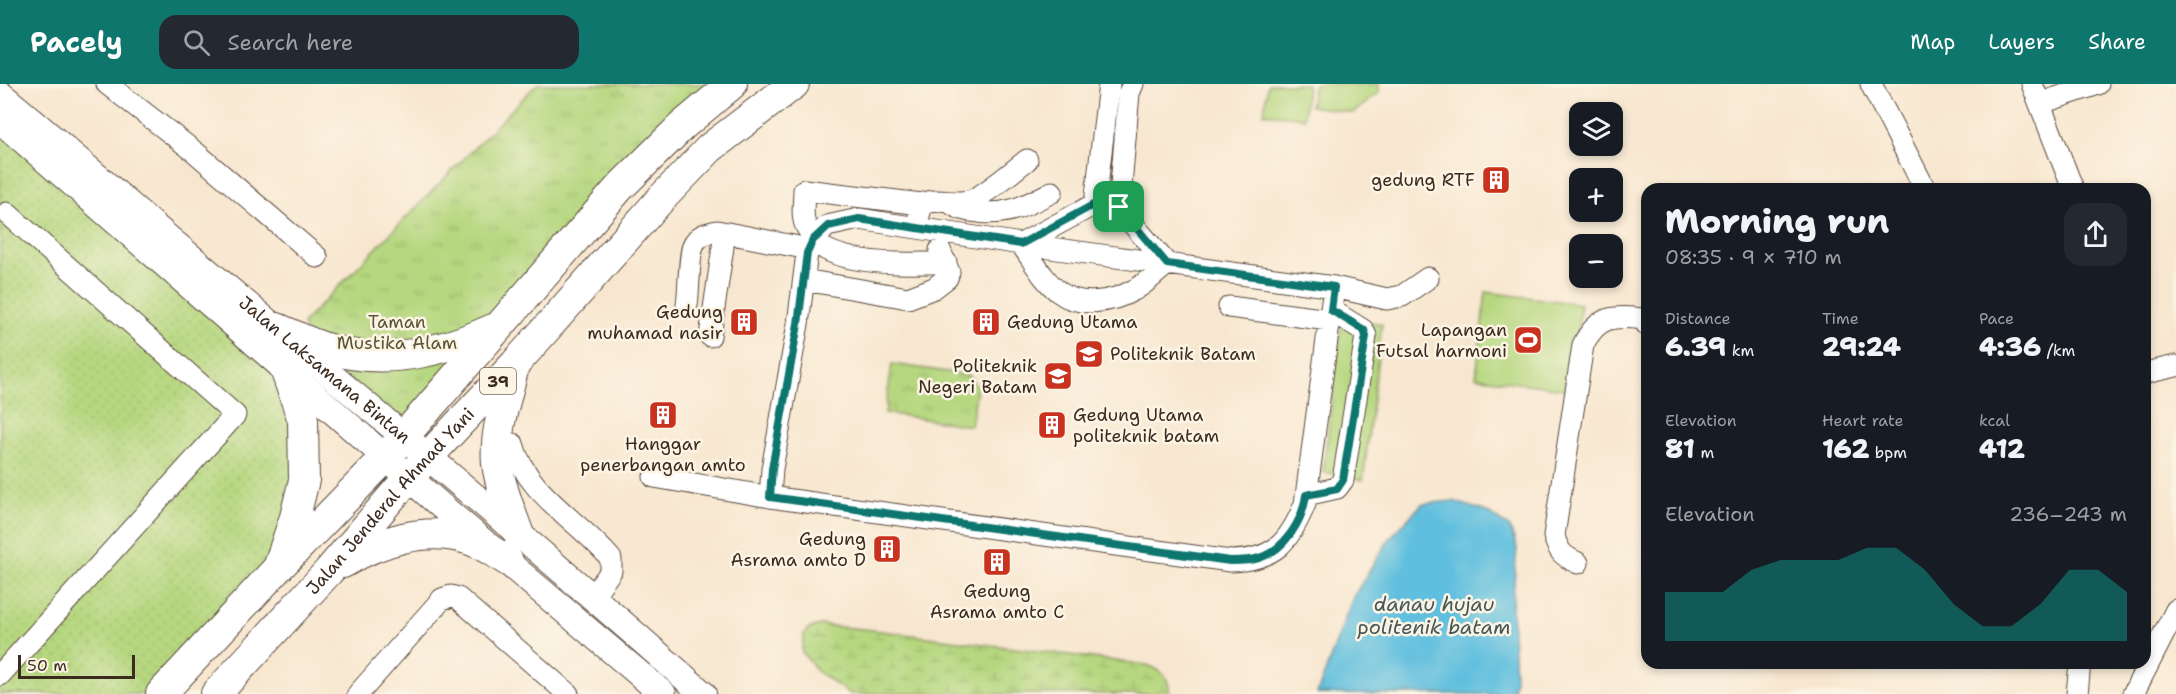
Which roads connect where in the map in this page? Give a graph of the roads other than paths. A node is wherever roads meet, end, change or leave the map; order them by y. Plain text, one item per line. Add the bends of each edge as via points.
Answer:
1 (108, 84) edge
2 (732, 84) edge
3 (794, 84) edge
4 (1109, 84) edge
5 (1133, 84) edge
6 (1871, 84) edge
7 (2098, 84) edge
8 (0, 94) edge
9 (2037, 94) edge
10 (0, 120) edge
11 (1028, 160) dead end
12 (74, 171) junction
13 (1922, 183) edge
14 (2071, 183) edge
15 (1052, 192) dead end
16 (949, 202) junction
17 (922, 204) junction
18 (1095, 204) junction
19 (1119, 207) junction
20 (7, 213) dead end
21 (923, 229) junction
22 (725, 233) junction
23 (812, 244) junction
24 (1021, 244) junction
25 (317, 257) dead end
26 (946, 261) junction
27 (1167, 264) junction
28 (1258, 278) junction
29 (1428, 278) dead end
30 (804, 279) junction
31 (1334, 287) junction
32 (687, 305) dead end
33 (1330, 315) junction
34 (1641, 319) edge
35 (498, 327) junction
36 (278, 328) junction
37 (710, 336) dead end
38 (514, 363) junction
39 (2176, 366) edge
40 (285, 369) junction
41 (2151, 372) edge
42 (513, 444) dead end
43 (396, 447) junction
44 (418, 467) junction
45 (654, 477) dead end
46 (1306, 495) junction
47 (770, 497) junction
48 (514, 548) junction
49 (1578, 563) dead end
50 (276, 570) junction
51 (328, 573) junction
52 (593, 596) junction
53 (2176, 609) edge
54 (2151, 658) edge
55 (2079, 669) edge
56 (2146, 669) edge
57 (0, 675) edge
58 (160, 694) edge
59 (216, 694) edge
60 (358, 694) edge
61 (568, 694) edge
62 (663, 694) edge
63 (703, 694) edge
64 (2077, 694) edge
65 (2133, 694) edge

1 - 25 street via 195,152
2 - 35 highway, Jalan Jenderal Ahmad Yani / 39 via 620,187
3 - 38 highway, Jalan Jenderal Ahmad Yani / 39 via 710,148
4 - 18 street
5 - 19 street
6 - 13 street
7 - 9 street
8 - 12 main road, Jalan Laksamana Bintan
9 - 14 street
10 - 12 main road, Jalan Laksamana Bintan
11 - 16 street via 972,200
12 - 36 main road, Jalan Laksamana Bintan
12 - 40 main road, Jalan Laksamana Bintan
15 - 16 street via 1005,213 972,211
16 - 17 street via 932,200
17 - 21 street
17 - 23 street via 804,190 805,225
18 - 19 street
18 - 24 street
19 - 27 street
20 - 57 street via 234,415
21 - 23 street via 859,219 828,226
21 - 24 street
21 - 26 street
22 - 23 street
22 - 32 street via 706,233 693,246
22 - 37 street
23 - 26 street via 849,257 906,264
23 - 30 street
24 - 27 street
24 - 27 street via 1051,284 1074,300 1121,296 1137,289
26 - 30 street via 947,278 934,288 908,297
27 - 28 street
28 - 31 street
28 - 33 street via 1255,288 1234,308
29 - 31 street via 1396,298
30 - 47 street
31 - 33 street
33 - 46 street
33 - 46 street via 1364,330 1366,336 1343,480 1337,489
34 - 49 street via 1611,317 1599,322 1582,345 1554,536 1563,556
35 - 36 highway via 424,353 380,356 331,350
35 - 43 highway, Jalan Jenderal Ahmad Yani / 39
36 - 43 main road, Jalan Laksamana Bintan
38 - 44 highway, Jalan Jenderal Ahmad Yani / 39
38 - 48 highway via 497,447
39 - 41 street
40 - 43 main road, Jalan Laksamana Bintan
40 - 50 highway via 303,420 304,480
42 - 52 street via 517,459 533,484 611,559 611,571
43 - 44 main road, Jalan Laksamana Bintan
43 - 50 highway, Jalan Jenderal Ahmad Yani / 39
44 - 48 main road, Jalan Laksamana Bintan
44 - 51 highway, Jalan Jenderal Ahmad Yani / 39
45 - 47 street
46 - 47 street via 1299,520 1272,552 1261,558 1230,561
48 - 51 highway via 443,534 423,535 364,550
48 - 52 main road, Jalan Laksamana Bintan
48 - 62 main road, Jalan Laksamana Bintan
50 - 58 highway, Jalan Jenderal Ahmad Yani / 39
51 - 59 highway, Jalan Jenderal Ahmad Yani / 39
52 - 63 main road, Jalan Laksamana Bintan
53 - 54 street
55 - 64 street
56 - 65 street
60 - 61 street via 442,599 451,596

